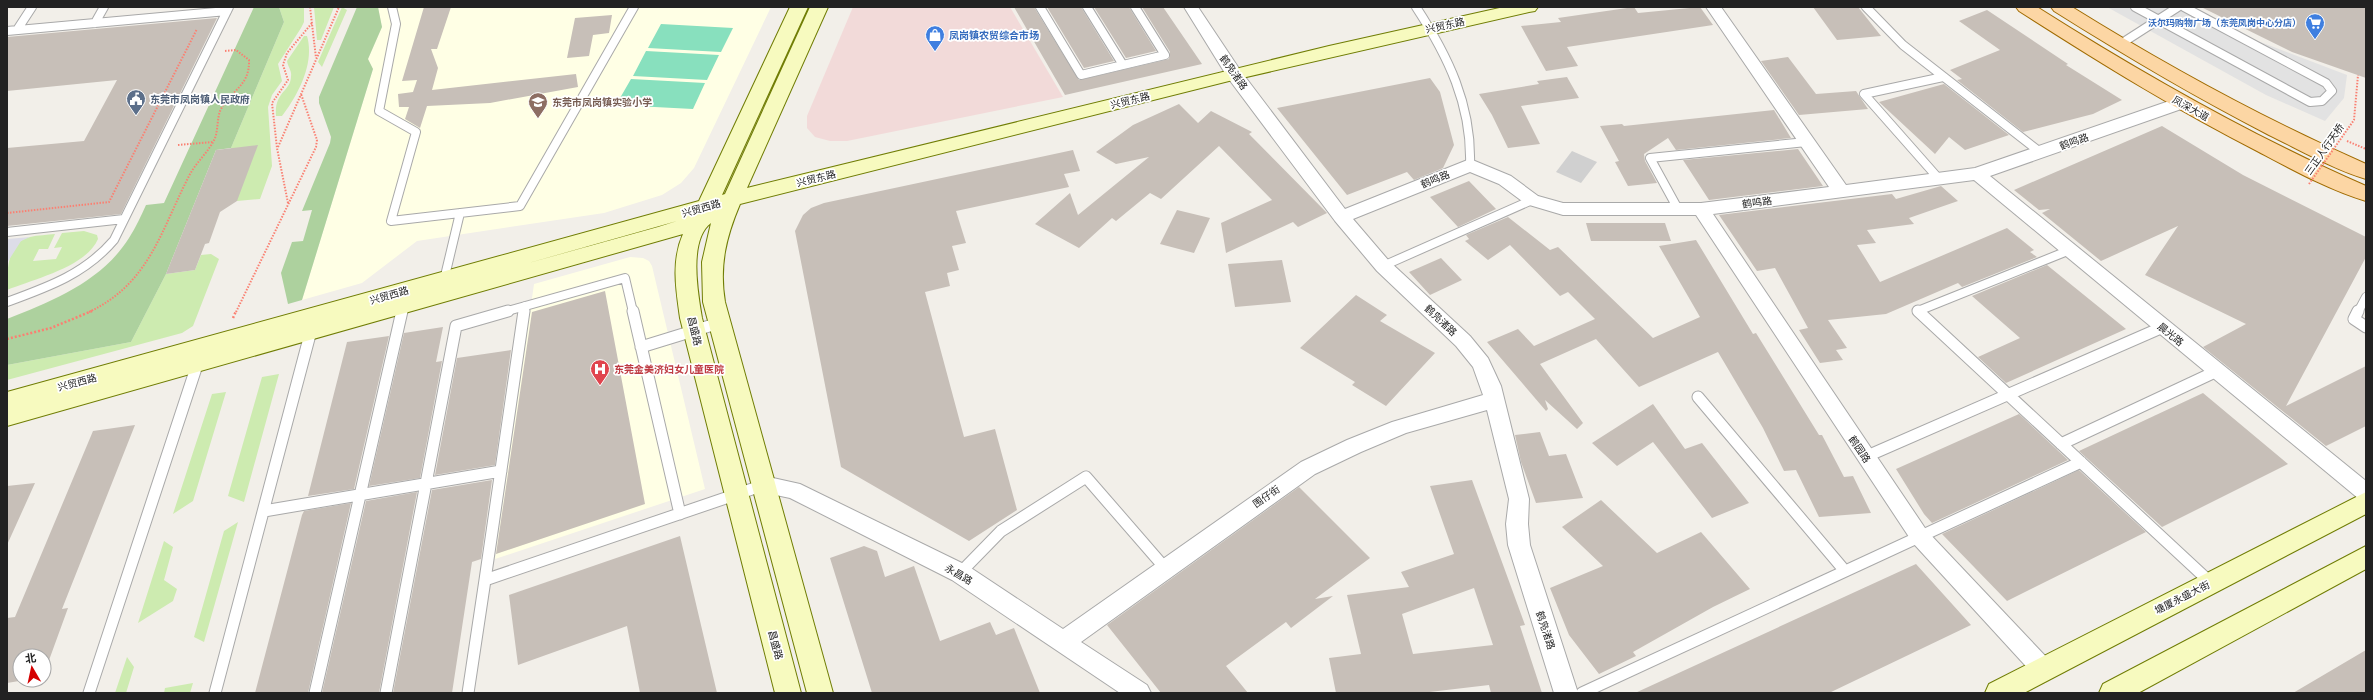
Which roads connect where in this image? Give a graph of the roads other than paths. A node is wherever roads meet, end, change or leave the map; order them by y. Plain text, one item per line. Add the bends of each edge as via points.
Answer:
1 (32, 7) edge
2 (104, 7) edge
3 (392, 7) edge
4 (634, 7) edge
5 (799, 7) edge
6 (819, 7) edge
7 (1040, 7) edge
8 (1087, 7) edge
9 (1135, 7) edge
10 (1191, 7) edge
11 (1416, 7) edge
12 (1529, 7) edge
13 (1713, 7) edge
14 (1866, 7) edge
15 (2025, 7) edge
16 (2060, 7) edge
17 (2135, 7) edge
18 (2178, 7) edge
19 (2184, 7) edge
20 (228, 9) edge
21 (2158, 20) junction
22 (95, 23) junction
23 (1430, 28) junction
24 (17, 30) junction
25 (7, 31) edge
26 (2119, 45) junction
27 (1123, 65) junction
28 (1234, 74) junction
29 (1943, 77) junction
30 (2181, 103) junction
31 (1806, 142) junction
32 (2040, 152) junction
33 (1470, 165) junction
34 (2366, 172) edge
35 (1977, 174) junction
36 (1939, 179) junction
37 (1841, 191) junction
38 (2366, 194) edge
39 (732, 199) junction
40 (1532, 200) junction
41 (1678, 209) junction
42 (1701, 209) junction
43 (460, 213) junction
44 (703, 214) junction
45 (1341, 217) junction
46 (124, 219) junction
47 (7, 232) edge
48 (2070, 250) junction
49 (1383, 266) junction
50 (444, 280) junction
51 (2366, 297) edge
52 (405, 298) junction
53 (7, 302) edge
54 (525, 306) junction
55 (719, 323) junction
56 (312, 324) junction
57 (2163, 327) junction
58 (2366, 328) edge
59 (694, 331) junction
60 (641, 347) junction
61 (200, 355) junction
62 (2217, 371) junction
63 (2008, 395) junction
64 (1698, 397) dead end
65 (1495, 400) junction
66 (7, 401) edge
67 (7, 417) edge
68 (2061, 444) junction
69 (1865, 457) junction
70 (2081, 462) junction
71 (501, 471) junction
72 (426, 483) junction
73 (764, 485) junction
74 (737, 494) junction
75 (2366, 494) edge
76 (360, 495) junction
77 (2366, 502) edge
78 (264, 511) junction
79 (680, 514) junction
80 (1920, 537) junction
81 (2363, 563) edge
82 (1165, 568) junction
83 (1845, 571) junction
84 (960, 573) junction
85 (485, 580) junction
86 (2210, 582) junction
87 (1062, 642) junction
88 (2043, 669) junction
89 (89, 693) edge
90 (216, 693) edge
91 (315, 693) edge
92 (386, 693) edge
93 (468, 693) edge
94 (788, 693) edge
95 (820, 693) edge
96 (1139, 693) edge
97 (1566, 693) edge
98 (1582, 693) edge
99 (1998, 693) edge
100 (2112, 693) edge

1 - 24 lane
2 - 22 lane
3 - 43 lane via 396,24 380,111 416,132 391,221
4 - 43 lane via 520,206
5 - 44 street, 昌盛路
6 - 39 street
7 - 27 lane via 1081,75
8 - 27 lane
9 - 27 lane via 1165,55
10 - 28 street, 鹤凫渚路
11 - 23 lane
12 - 23 street, 兴贸东路
13 - 31 street
14 - 29 lane via 1903,45
15 - 30 main road, 凤深大道
16 - 26 main road, 凤深大道
17 - 21 lane
18 - 21 lane
19 - 21 lane via 2326,83 2332,91 2322,101 2310,102
20 - 22 lane
20 - 46 lane
21 - 26 lane
22 - 24 lane
23 - 28 street, 兴贸东路
23 - 33 lane via 1460,89 1472,147
24 - 25 lane
26 - 34 main road, 凤深大道 via 2213,98
28 - 39 street, 兴贸东路
28 - 45 street, 鹤凫渚路
29 - 32 lane
29 - 36 lane via 1864,94
30 - 32 street, 鹤鸣路
30 - 38 main road, 凤深大道
31 - 37 street
31 - 41 lane via 1650,158
32 - 35 street, 鹤鸣路
33 - 40 street, 鹤鸣路 via 1504,180
33 - 45 street, 鹤鸣路
35 - 36 street, 鹤鸣路
35 - 48 street, 晨光路
36 - 37 street, 鹤鸣路
37 - 42 street, 鹤鸣路
39 - 44 street, 兴贸西路
39 - 55 street via 713,244 711,264 714,302
40 - 41 street, 鹤鸣路 via 1563,209
40 - 49 lane
41 - 42 street, 鹤鸣路
42 - 69 street, 鹤园路
43 - 50 lane
44 - 50 street, 兴贸西路
44 - 52 street, 兴贸西路
44 - 59 street, 昌盛路 via 688,248 685,266
45 - 49 street, 鹤凫渚路
46 - 47 lane
46 - 53 lane via 114,240 96,261 66,279
48 - 57 street, 晨光路
48 - 63 lane via 1918,311
49 - 65 street, 鹤凫渚路 via 1472,352 1481,363
50 - 52 street, 兴贸西路
51 - 58 lane via 2354,319
52 - 56 street, 兴贸西路
52 - 76 lane
54 - 60 lane via 625,278
54 - 71 lane
54 - 72 lane via 456,326
55 - 59 lane
55 - 73 street
56 - 61 street, 兴贸西路
56 - 78 lane
57 - 62 street, 晨光路
57 - 63 lane
59 - 60 lane
59 - 74 street, 昌盛路
60 - 79 lane
61 - 66 street, 兴贸西路
61 - 67 street, 兴贸西路
61 - 89 lane
62 - 68 lane
62 - 75 street, 晨光路
63 - 68 lane
63 - 69 lane
64 - 83 lane
65 - 82 street, 围仔街 via 1446,412 1350,445 1308,468
65 - 97 street, 鹤凫渚路 via 1519,499 1517,524 1520,545
68 - 70 lane
69 - 80 street, 鹤园路
70 - 80 lane
70 - 86 lane
71 - 72 lane
71 - 85 lane
72 - 76 lane
72 - 92 lane
73 - 74 lane
73 - 84 street, 永昌路 via 793,490
73 - 95 street
74 - 79 lane
74 - 94 street, 昌盛路
76 - 78 lane
76 - 91 lane
77 - 86 street, 塘厦永盛大街
78 - 90 lane
79 - 85 lane
80 - 83 lane
80 - 88 street, 鹤园路
81 - 100 street
82 - 84 lane via 1086,477 1001,531
82 - 87 street, 围仔街
83 - 98 lane
84 - 87 street, 永昌路
85 - 93 lane
86 - 88 street, 塘厦永盛大街
87 - 96 street, 永昌路
88 - 99 street, 塘厦永盛大街

